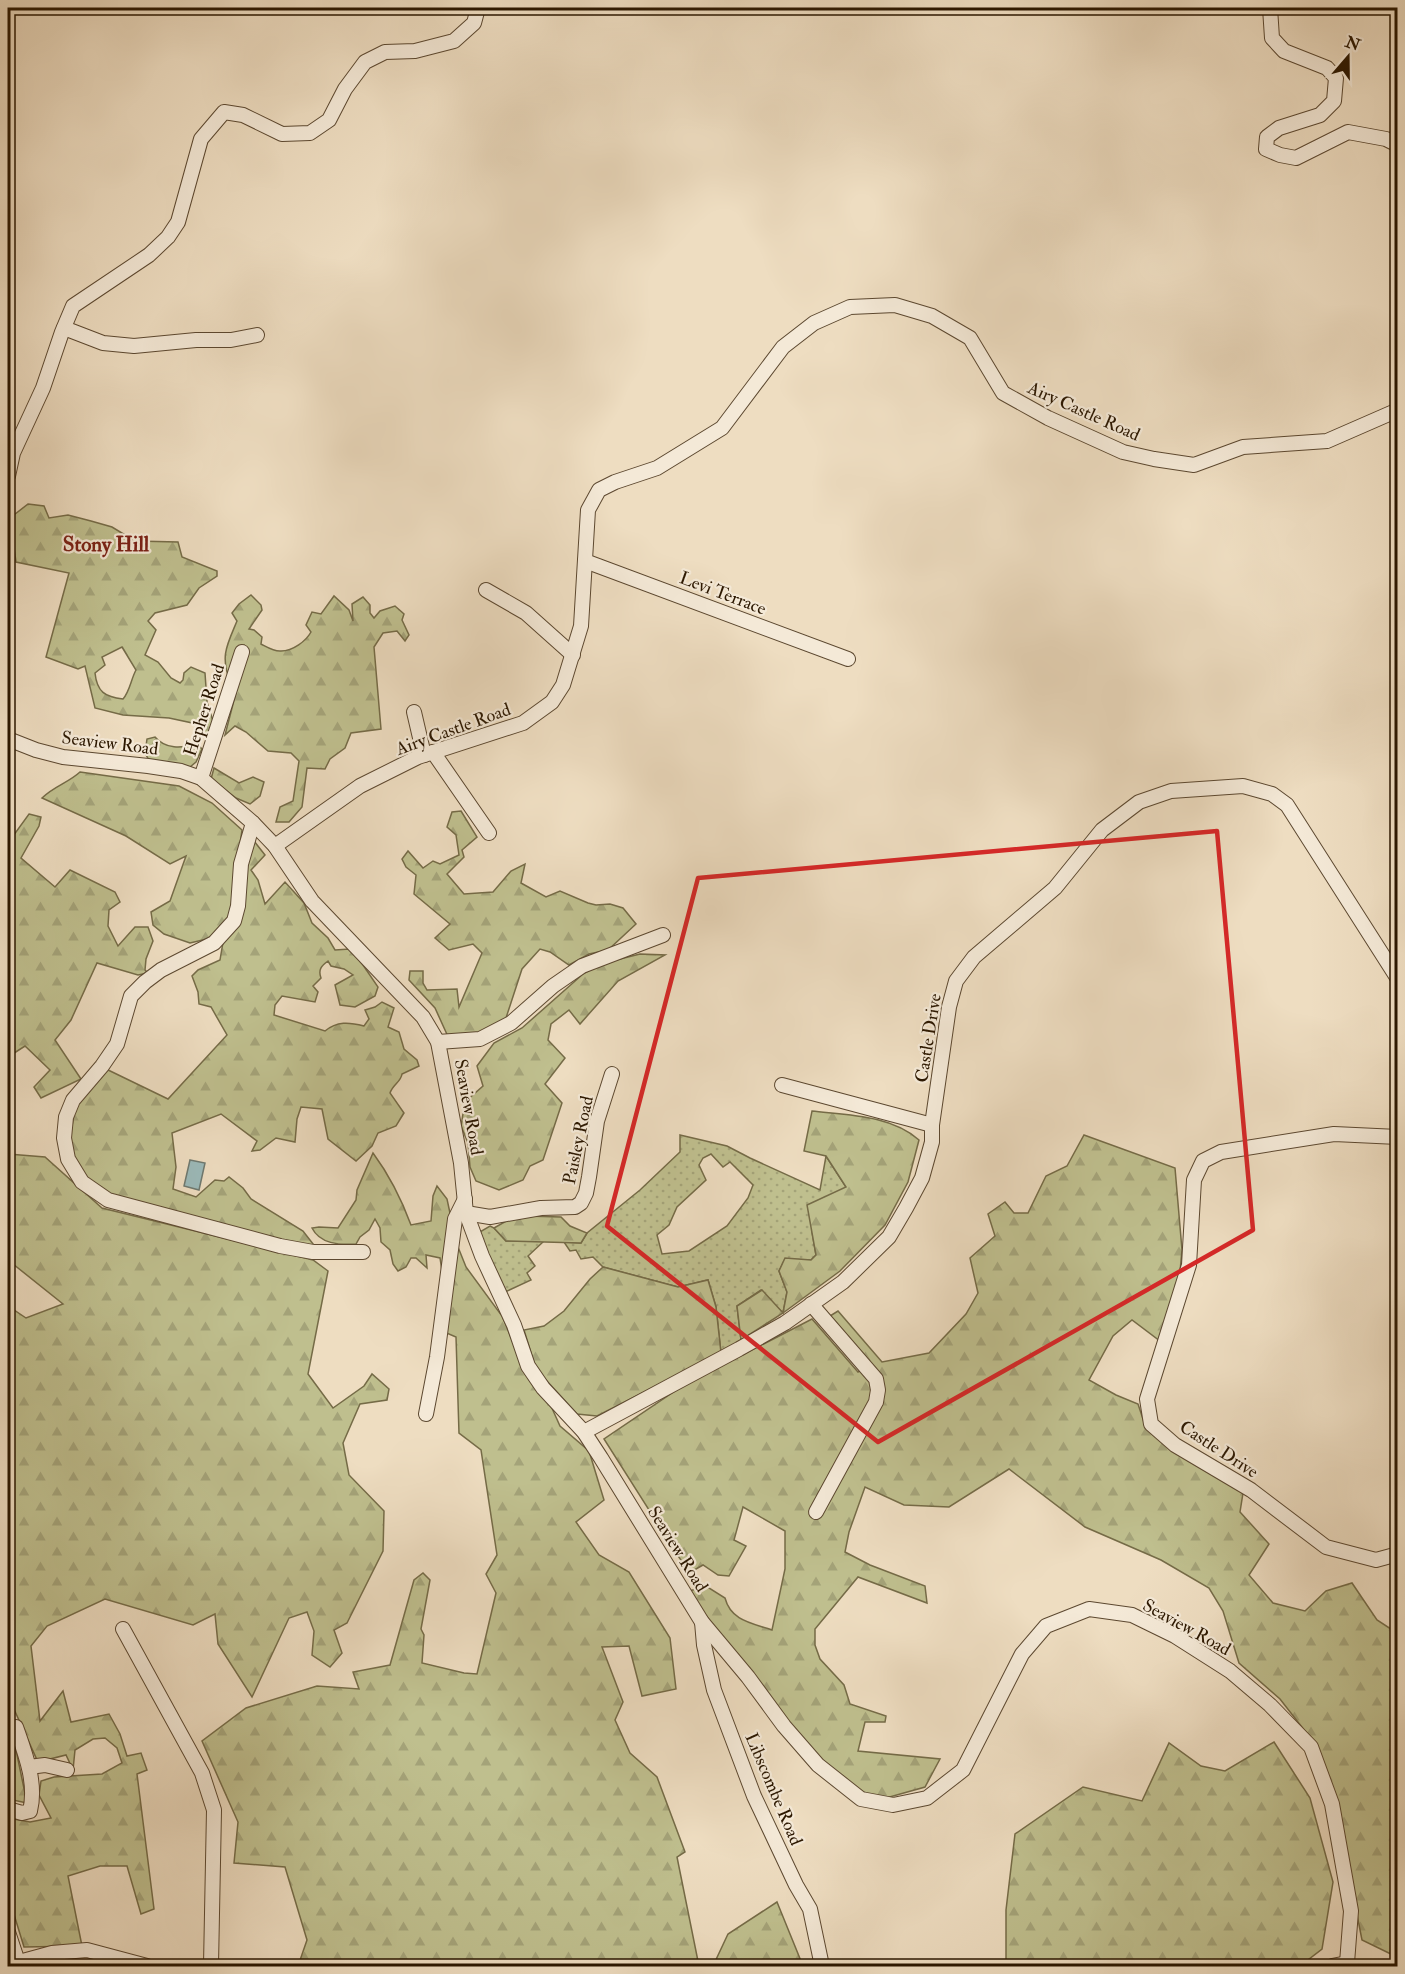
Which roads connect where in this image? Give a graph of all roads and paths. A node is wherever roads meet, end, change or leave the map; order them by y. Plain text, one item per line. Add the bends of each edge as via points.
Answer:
1 (478, 8) edge
2 (1270, 8) edge
3 (1398, 145) edge
4 (64, 328) junction
5 (257, 335) dead end
6 (1398, 410) edge
7 (8, 476) edge
8 (585, 561) junction
9 (486, 590) dead end
10 (242, 652) dead end
11 (573, 655) junction
12 (848, 659) dead end
13 (414, 712) dead end
14 (8, 739) edge
15 (429, 753) junction
16 (201, 778) junction
17 (253, 823) junction
18 (489, 833) dead end
19 (275, 846) junction
20 (663, 935) dead end
21 (1398, 980) edge
22 (438, 1042) junction
23 (612, 1074) dead end
24 (782, 1085) dead end
25 (932, 1125) junction
26 (1398, 1137) edge
27 (465, 1206) junction
28 (363, 1252) dead end
29 (812, 1304) junction
30 (426, 1414) dead end
31 (584, 1432) junction
32 (816, 1512) dead end
33 (1398, 1554) edge
34 (702, 1622) junction
35 (123, 1629) dead end
36 (16, 1727) dead end
37 (29, 1767) junction
38 (67, 1770) dead end
39 (8, 1809) edge
40 (8, 1932) edge
41 (13, 1964) edge
42 (1352, 1964) edge
43 (147, 1966) edge
44 (207, 1966) edge
45 (822, 1966) edge
46 (1332, 1966) edge

1 - 4 street via 474,23 454,41 415,51 385,51 365,63 345,89 329,120 310,133 282,134 243,115 224,112 201,139 178,222 168,237 149,255 73,306
2 - 3 street via 1272,38 1284,51 1327,68 1336,78 1334,101 1320,116 1278,128 1267,137 1266,149 1296,158 1348,132
4 - 5 street via 103,343 134,346
4 - 7 street
6 - 8 street, Airy Castle Road via 1327,441 1243,447 1194,465 1154,459 1123,452 1003,393 970,338 932,316 895,305 850,307 814,323 783,347 722,428 657,468 599,490 588,510
8 - 11 street, Airy Castle Road via 581,626
8 - 12 street, Levi Terrace
9 - 11 street via 526,613
10 - 16 street, Hepher Road
11 - 15 street, Airy Castle Road via 563,685 552,702 523,723
13 - 15 street
14 - 16 street, Seaview Road via 63,757 170,769
15 - 18 street
15 - 19 street, Airy Castle Road via 360,786
16 - 17 street, Seaview Road
17 - 19 street, Seaview Road
17 - 28 street via 234,921 214,943 161,970 131,996 117,1044 73,1100 66,1117 68,1159 82,1182 108,1200 280,1246 313,1252
19 - 22 street, Seaview Road via 312,901 423,1017
20 - 22 street via 582,966 511,1023 480,1039
21 - 25 street, Castle Drive via 1287,805 1272,794 1243,786 1171,791 1139,802 1102,830 1055,888 974,957 956,981
22 - 27 street, Seaview Road via 461,1163
23 - 27 street, Paisley Road via 597,1121 581,1203 575,1207 532,1209 490,1217
24 - 25 street
25 - 29 street, Castle Drive via 932,1142 922,1178 889,1237 843,1282
26 - 33 street, Castle Drive via 1334,1134 1221,1152 1203,1161 1194,1180 1189,1265 1147,1399 1151,1424 1175,1445 1251,1490 1326,1547 1376,1560
27 - 30 street via 455,1219
27 - 31 street, Seaview Road via 528,1366
29 - 31 street, Castle Drive via 739,1349
29 - 32 street via 876,1379 878,1390 876,1402
31 - 34 street, Seaview Road
34 - 42 street, Seaview Road via 818,1765 861,1799 893,1805 927,1798 963,1770 1022,1654 1046,1626 1089,1609 1132,1615 1175,1636 1230,1671 1311,1747 1332,1804 1351,1911
34 - 45 street, Libscombe Road via 714,1690 754,1796 810,1909
35 - 44 street via 202,1773 214,1810 211,1965
36 - 37 street
37 - 38 street via 45,1765
37 - 39 street via 33,1800 30,1810 22,1813
40 - 41 street
41 - 43 street via 52,1953 87,1950
42 - 46 street

